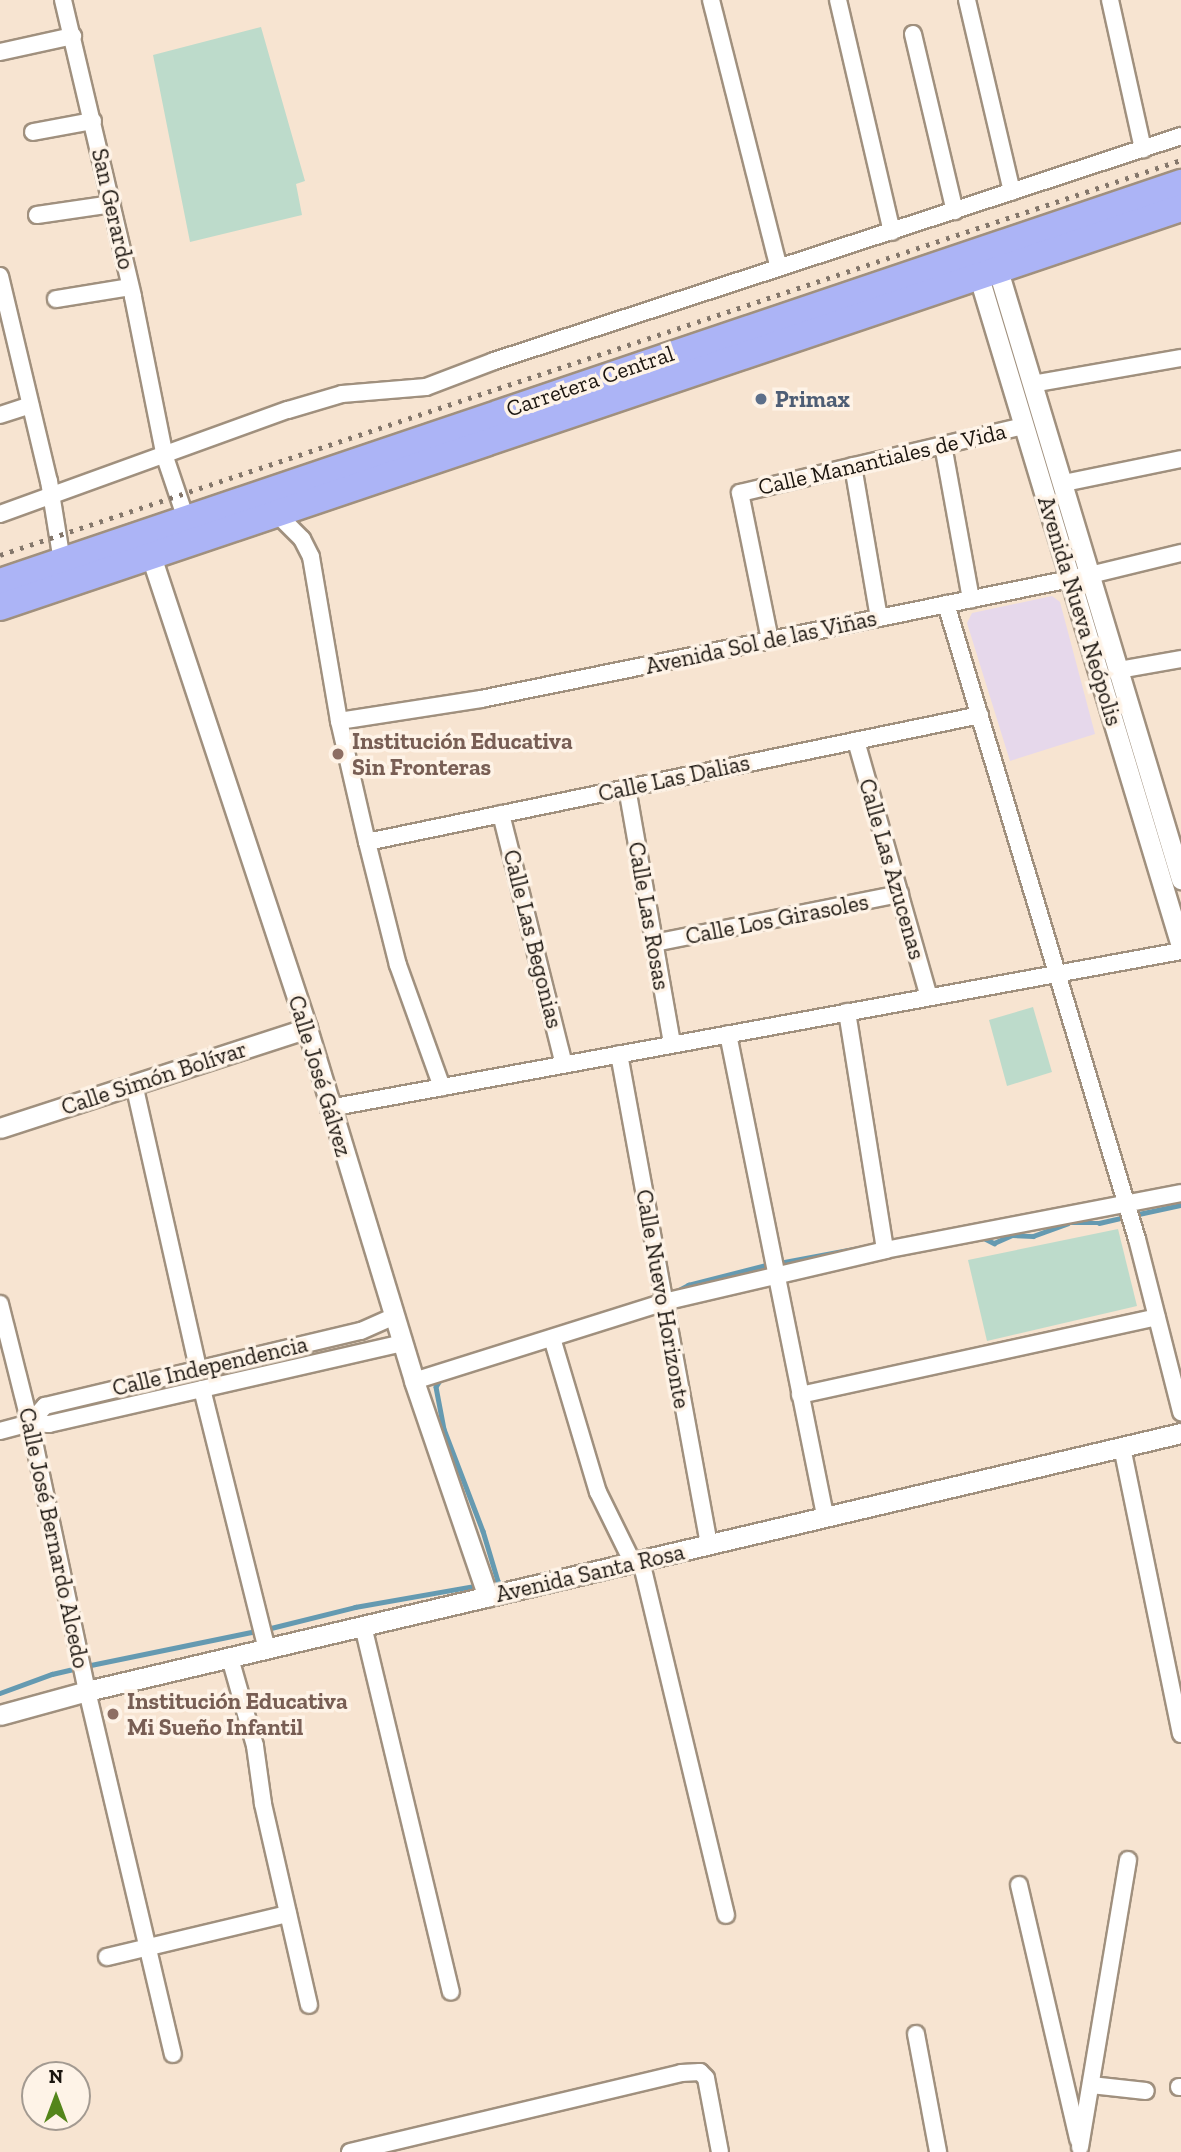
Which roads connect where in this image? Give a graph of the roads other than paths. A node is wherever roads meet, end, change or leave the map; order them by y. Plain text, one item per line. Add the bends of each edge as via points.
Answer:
1 (63, 0) edge
2 (711, 0) edge
3 (838, 0) edge
4 (967, 0) edge
5 (1110, 0) edge
6 (913, 34) dead end
7 (73, 36) junction
8 (0, 52) edge
9 (93, 121) junction
10 (33, 132) dead end
11 (1181, 136) edge
12 (1143, 149) junction
13 (1181, 183) edge
14 (1012, 192) junction
15 (112, 204) junction
16 (1181, 208) edge
17 (955, 211) junction
18 (37, 215) dead end
19 (892, 232) junction
20 (985, 261) junction
21 (779, 268) junction
22 (0, 276) edge
23 (130, 288) junction
24 (56, 299) dead end
25 (5, 324) edge
26 (1181, 358) edge
27 (1032, 384) junction
28 (30, 405) junction
29 (0, 415) edge
30 (1024, 426) junction
31 (943, 445) junction
32 (164, 457) junction
33 (1181, 458) edge
34 (853, 466) junction
35 (1064, 483) junction
36 (50, 498) junction
37 (276, 513) junction
38 (0, 514) edge
39 (190, 530) junction
40 (1181, 553) edge
41 (151, 556) junction
42 (64, 573) junction
43 (1080, 577) junction
44 (0, 582) edge
45 (971, 599) junction
46 (946, 604) junction
47 (0, 607) edge
48 (879, 618) junction
49 (770, 640) junction
50 (1181, 659) edge
51 (1119, 670) junction
52 (980, 715) junction
53 (339, 722) junction
54 (856, 741) junction
55 (626, 788) junction
56 (501, 814) junction
57 (1173, 823) edge
58 (367, 842) junction
59 (1180, 871) edge
60 (900, 894) junction
61 (654, 943) junction
62 (1181, 948) edge
63 (1057, 973) junction
64 (929, 997) junction
65 (846, 1012) junction
66 (307, 1028) junction
67 (728, 1034) junction
68 (672, 1044) junction
69 (619, 1054) junction
70 (564, 1064) junction
71 (134, 1084) junction
72 (442, 1087) junction
73 (329, 1108) junction
74 (0, 1128) edge
75 (1181, 1193) edge
76 (1127, 1205) junction
77 (885, 1250) junction
78 (777, 1276) junction
79 (664, 1302) junction
80 (0, 1304) edge
81 (395, 1316) junction
82 (1157, 1317) junction
83 (361, 1331) junction
84 (552, 1338) junction
85 (403, 1343) junction
86 (366, 1350) junction
87 (198, 1367) junction
88 (414, 1381) junction
89 (202, 1389) junction
90 (800, 1395) junction
91 (1181, 1412) edge
92 (30, 1423) junction
93 (0, 1431) edge
94 (1181, 1433) edge
95 (1122, 1447) junction
96 (825, 1517) junction
97 (709, 1545) junction
98 (637, 1562) junction
99 (488, 1597) junction
100 (363, 1626) junction
101 (267, 1649) junction
102 (230, 1658) junction
103 (87, 1691) junction
104 (0, 1715) edge
105 (1181, 1734) edge
106 (1128, 1860) dead end
107 (1019, 1885) dead end
108 (288, 1914) junction
109 (726, 1915) dead end
110 (148, 1949) junction
111 (107, 1957) dead end
112 (451, 1992) dead end
113 (309, 2005) dead end
114 (916, 2034) dead end
115 (173, 2053) dead end
116 (1091, 2085) junction
117 (1146, 2091) dead end
118 (1081, 2150) edge
119 (350, 2152) edge
120 (720, 2152) edge
121 (938, 2152) edge

1 - 7 street, San Gerardo
2 - 21 street
3 - 19 street
4 - 14 street
5 - 12 street
6 - 17 street
7 - 8 street
7 - 9 street, San Gerardo
9 - 10 street
9 - 15 street, San Gerardo
11 - 12 street
12 - 14 street
13 - 20 highway, Carretera Central
14 - 17 street
15 - 18 street
15 - 23 street, San Gerardo
16 - 20 highway, Carretera Central
17 - 19 street
19 - 21 street
20 - 27 street, Avenida Nueva Neópolis
20 - 30 street, Avenida Nueva Neópolis
20 - 37 highway, Carretera Central
20 - 39 highway, Carretera Central
21 - 32 street via 426,387 342,394
22 - 25 street
23 - 24 street
23 - 32 street, San Gerardo
25 - 28 street
26 - 27 street
27 - 35 street, Avenida Nueva Neópolis
28 - 29 street
28 - 36 street
30 - 31 street, Calle Manantiales de Vida
30 - 43 street, Avenida Nueva Neópolis
31 - 34 street, Calle Manantiales de Vida
31 - 45 street
32 - 36 street
32 - 39 street, San Gerardo
33 - 35 street
34 - 48 street
34 - 49 street, Calle Manantiales de Vida via 740,493
35 - 43 street, Avenida Nueva Neópolis
36 - 38 street
36 - 42 street
37 - 39 highway, Carretera Central
37 - 53 street via 302,539 311,557
39 - 41 highway, Carretera Central
39 - 42 highway, Carretera Central
40 - 43 street, Avenida Sol de las Viñas
41 - 42 highway, Carretera Central
41 - 66 street, Calle José Gálvez
42 - 44 highway, Carretera Central
42 - 47 highway, Carretera Central
43 - 45 street, Avenida Sol de las Viñas
43 - 51 street, Avenida Nueva Neópolis
43 - 62 street, Avenida Nueva Neópolis
45 - 46 street, Avenida Sol de las Viñas
46 - 48 street, Avenida Sol de las Viñas
46 - 52 street
48 - 49 street, Avenida Sol de las Viñas
49 - 53 street, Avenida Sol de las Viñas via 481,699
50 - 51 street
51 - 57 street, Avenida Nueva Neópolis
52 - 54 street, Calle Las Dalias
52 - 63 street
53 - 58 street
54 - 55 street, Calle Las Dalias
54 - 60 street, Calle Las Azucenas
55 - 56 street, Calle Las Dalias
55 - 61 street, Calle Las Rosas
56 - 58 street, Calle Las Dalias
56 - 70 street, Calle Las Begonias
57 - 59 street, Avenida Nueva Neópolis
58 - 72 street via 398,965
60 - 61 street, Calle Los Girasoles
60 - 64 street, Calle Las Azucenas
61 - 68 street, Calle Las Rosas
62 - 63 street
63 - 64 street
63 - 76 street
64 - 65 street
65 - 67 street
65 - 77 street
66 - 71 street, Calle Simón Bolívar
66 - 73 street, Calle José Gálvez
67 - 68 street
67 - 78 street
68 - 69 street
69 - 70 street
69 - 79 street, Calle Nuevo Horizonte
70 - 72 street
71 - 74 street, Calle Simón Bolívar
71 - 87 street
72 - 73 street
73 - 81 street, Calle José Gálvez
75 - 76 street
76 - 77 street
76 - 82 street
77 - 78 street
78 - 79 street
78 - 90 street
79 - 84 street
79 - 97 street, Calle Nuevo Horizonte
80 - 92 street, Calle José Bernardo Alcedo
81 - 83 street, Calle Independencia
81 - 85 street, Calle José Gálvez
82 - 90 street
82 - 91 street
83 - 86 street
83 - 87 street, Calle Independencia
84 - 88 street
84 - 98 street via 598,1492
85 - 86 street, Calle Independencia
85 - 88 street, Calle José Gálvez
86 - 89 street, Calle Independencia
87 - 92 street, Calle Independencia via 45,1406
88 - 99 street, Calle José Gálvez
89 - 92 street, Calle Independencia via 49,1424
89 - 101 street
90 - 96 street
92 - 93 street, Calle Independencia
92 - 103 street, Calle José Bernardo Alcedo
94 - 95 street, Avenida Santa Rosa
95 - 96 street, Avenida Santa Rosa
95 - 105 street
96 - 97 street, Avenida Santa Rosa
97 - 98 street, Avenida Santa Rosa
98 - 99 street, Avenida Santa Rosa
98 - 109 street
99 - 100 street, Avenida Santa Rosa
100 - 101 street, Avenida Santa Rosa
100 - 112 street
101 - 102 street, Avenida Santa Rosa
102 - 103 street, Avenida Santa Rosa
102 - 108 street via 255,1746
103 - 104 street, Avenida Santa Rosa
103 - 110 street, Calle José Bernardo Alcedo
106 - 116 street
107 - 118 street
108 - 110 street
108 - 113 street
110 - 111 street
110 - 115 street, Calle José Bernardo Alcedo
114 - 121 street
116 - 117 street
116 - 118 street
119 - 120 street via 700,2072 706,2078

